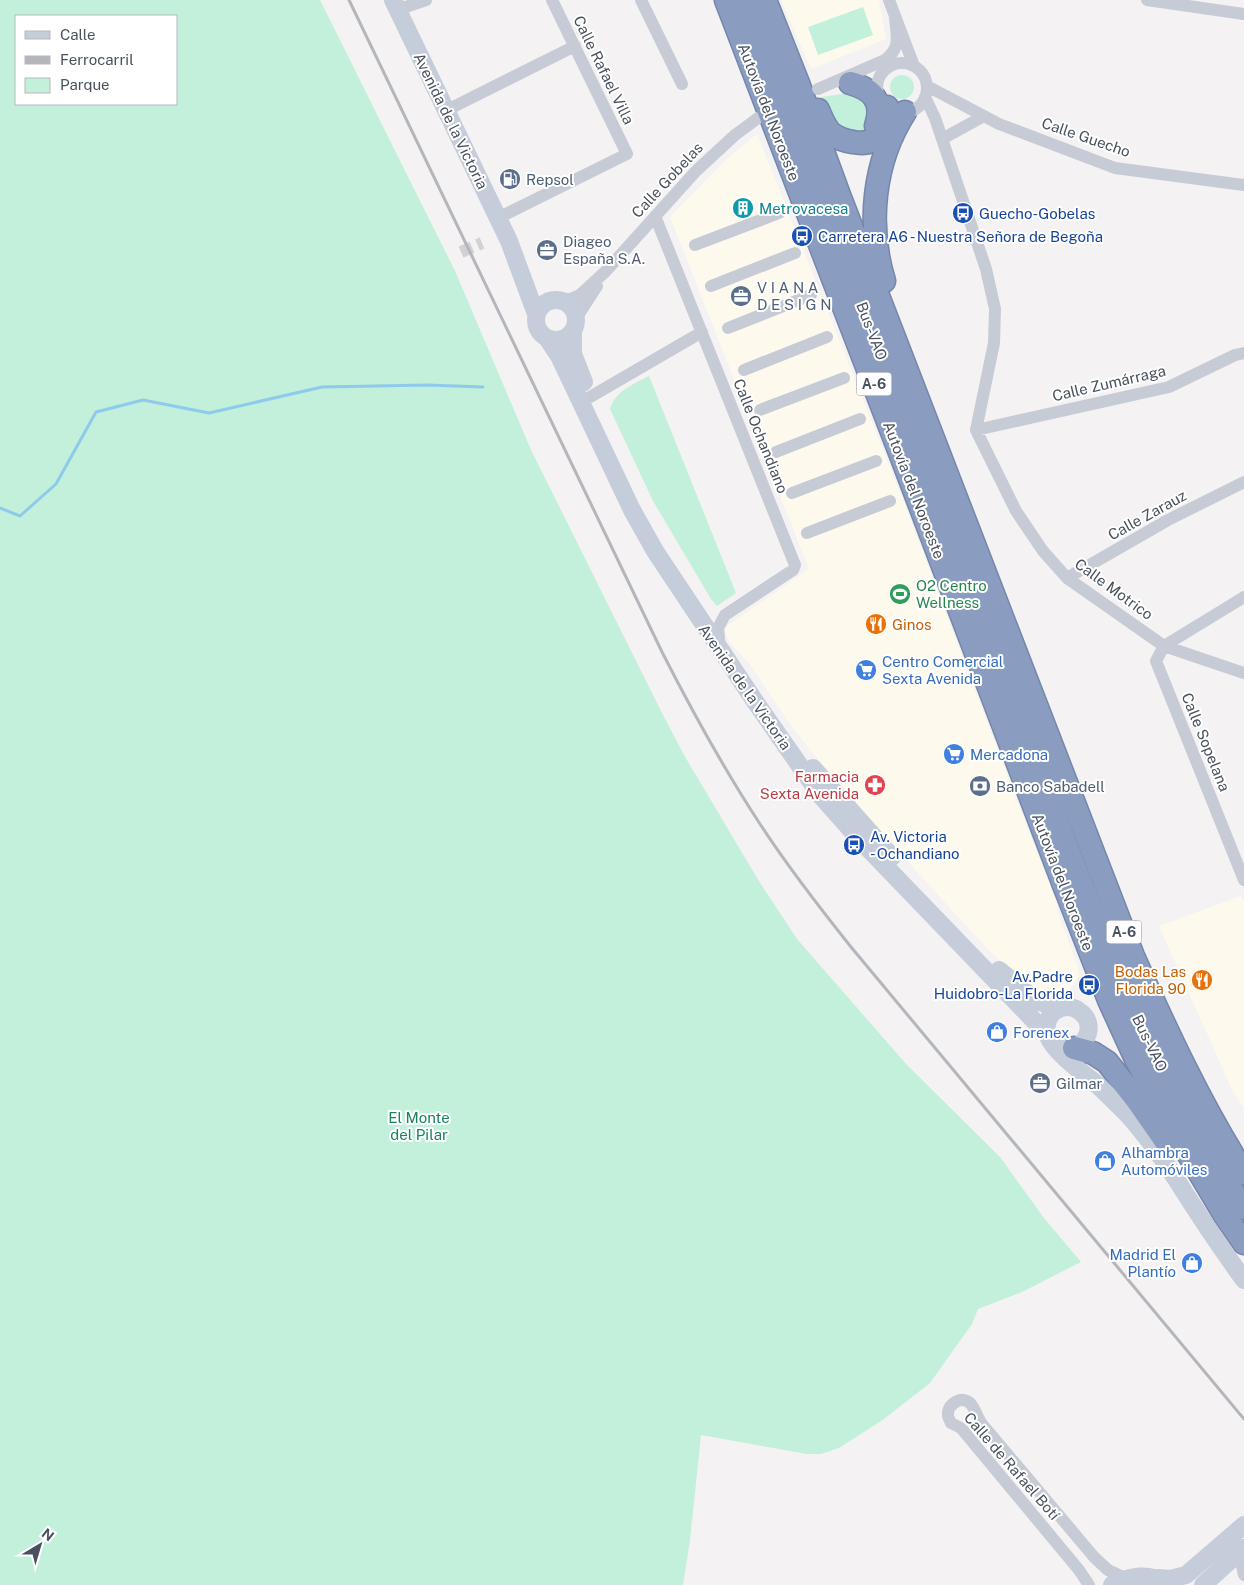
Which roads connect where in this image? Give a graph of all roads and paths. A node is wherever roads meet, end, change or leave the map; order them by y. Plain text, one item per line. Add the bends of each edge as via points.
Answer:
1 (426, 0) edge
2 (552, 0) edge
3 (641, 0) edge
4 (726, 0) edge
5 (744, 0) edge
6 (765, 0) edge
7 (889, 0) edge
8 (1147, 0) edge
9 (395, 5) edge
10 (1244, 14) edge
11 (895, 16) junction
12 (901, 34) junction
13 (575, 46) junction
14 (891, 66) junction
15 (914, 66) junction
16 (845, 81) junction
17 (798, 83) junction
18 (682, 84) dead end
19 (877, 87) junction
20 (926, 92) junction
21 (447, 110) junction
22 (902, 110) junction
23 (984, 116) junction
24 (758, 118) dead end
25 (940, 135) junction
26 (851, 142) junction
27 (1244, 185) edge
28 (778, 213) dead end
29 (655, 216) junction
30 (498, 218) junction
31 (509, 241) junction
32 (696, 245) dead end
33 (795, 254) dead end
34 (606, 271) junction
35 (711, 286) dead end
36 (811, 296) dead end
37 (558, 300) junction
38 (536, 314) junction
39 (575, 325) junction
40 (728, 328) dead end
41 (702, 332) junction
42 (893, 335) junction
43 (827, 337) dead end
44 (547, 338) junction
45 (1244, 353) edge
46 (744, 370) dead end
47 (844, 378) dead end
48 (590, 397) junction
49 (760, 410) dead end
50 (860, 419) dead end
51 (976, 430) junction
52 (776, 452) dead end
53 (876, 461) dead end
54 (1244, 482) edge
55 (792, 493) dead end
56 (890, 501) dead end
57 (807, 533) dead end
58 (1068, 578) junction
59 (1244, 597) edge
60 (719, 638) junction
61 (1164, 646) junction
62 (1244, 673) edge
63 (1244, 880) edge
64 (1059, 1009) junction
65 (1067, 1044) junction
66 (1094, 1082) junction
67 (1244, 1173) edge
68 (1235, 1212) edge
69 (1244, 1243) edge
70 (1244, 1280) edge
71 (1244, 1525) edge
72 (1243, 1548) edge
73 (1219, 1559) junction
74 (1244, 1575) edge
75 (1118, 1582) edge
76 (1165, 1582) edge
77 (1089, 1585) edge
78 (1203, 1585) edge

1 - 9 street
2 - 13 street, Calle Rafael Villa
3 - 18 street
4 - 68 highway, Autovía del Noroeste / A-6 via 1106,992 1136,1059 1176,1134
5 - 68 highway, Bus-VAO via 1109,954 1154,1054
6 - 17 highway, A-6
7 - 11 street
8 - 10 street
9 - 21 street, Avenida de la Victoria
11 - 12 street
11 - 16 street via 897,44 893,54
12 - 14 street via 902,52
12 - 15 street
13 - 21 street
13 - 30 street, Calle Rafael Villa via 628,154
14 - 15 street via 902,62
14 - 16 street
14 - 19 street via 878,80
15 - 20 street via 921,71
16 - 19 street via 866,82
16 - 26 highway via 871,93 879,113 872,132
17 - 26 highway via 815,103 831,133 842,141
17 - 42 highway, A-6
19 - 22 street via 878,95
20 - 22 street via 921,104
20 - 23 street, Calle Guecho
20 - 25 street
21 - 30 street, Avenida de la Victoria
22 - 25 street via 927,114
22 - 26 highway via 886,122 874,139 860,144
22 - 42 highway via 885,153 875,195 875,236 881,270 896,315
23 - 25 street
23 - 27 street, Calle Guecho via 1115,168
24 - 29 street, Calle Gobelas via 714,153
25 - 51 street via 986,269 995,309 994,343
28 - 32 street
29 - 34 street, Calle Gobelas
29 - 41 street, Calle Ochandiano
30 - 31 street, Avenida de la Victoria
31 - 37 street, Avenida de la Victoria via 524,266
31 - 38 street, Avenida de la Victoria
33 - 35 street
34 - 37 street, Calle Gobelas via 580,295
34 - 39 street, Calle Gobelas
36 - 40 street
37 - 38 street via 542,305
37 - 39 street via 573,308
38 - 44 street via 539,331
39 - 44 street via 568,337 561,340
39 - 48 street, Avenida de la Victoria via 573,354
41 - 48 street
41 - 60 street, Calle Ochandiano via 795,565 793,570 725,615 718,628
42 - 67 highway, A-6 via 1133,956 1188,1074
43 - 46 street
44 - 65 street, Avenida de la Victoria via 559,356 628,502 655,551 821,796 860,840
45 - 51 street, Calle Zumárraga via 1170,387
47 - 49 street
48 - 60 street, Avenida de la Victoria via 657,539
50 - 52 street
51 - 58 street, Calle Motrico via 1016,511 1043,551
53 - 55 street
54 - 58 street, Calle Zarauz via 1168,520
56 - 57 street
58 - 61 street, Calle Motrico
59 - 61 street
60 - 64 street, Avenida de la Victoria via 811,765 930,898 1008,979 1036,1000
61 - 62 street, Calle Motrico
61 - 63 street, Calle Sopelana via 1156,661
64 - 65 street via 1047,1022
64 - 65 street via 1072,1008 1083,1014 1088,1027 1085,1040
65 - 66 street, Avenida de la Victoria
65 - 66 street, Avenida de la Victoria via 1071,1064
65 - 68 highway via 1101,1057 1113,1068 1206,1201
66 - 70 street, Avenida de la Victoria via 1138,1127
68 - 69 highway, Autovía del Noroeste / A-6
71 - 73 street
72 - 73 street
72 - 74 street via 1241,1562
73 - 76 street
73 - 78 street
75 - 76 street via 1141,1576
75 - 77 street, Calle de Rafael Botí via 982,1424 974,1407 967,1400 958,1400 950,1406 947,1414 951,1423 961,1428

